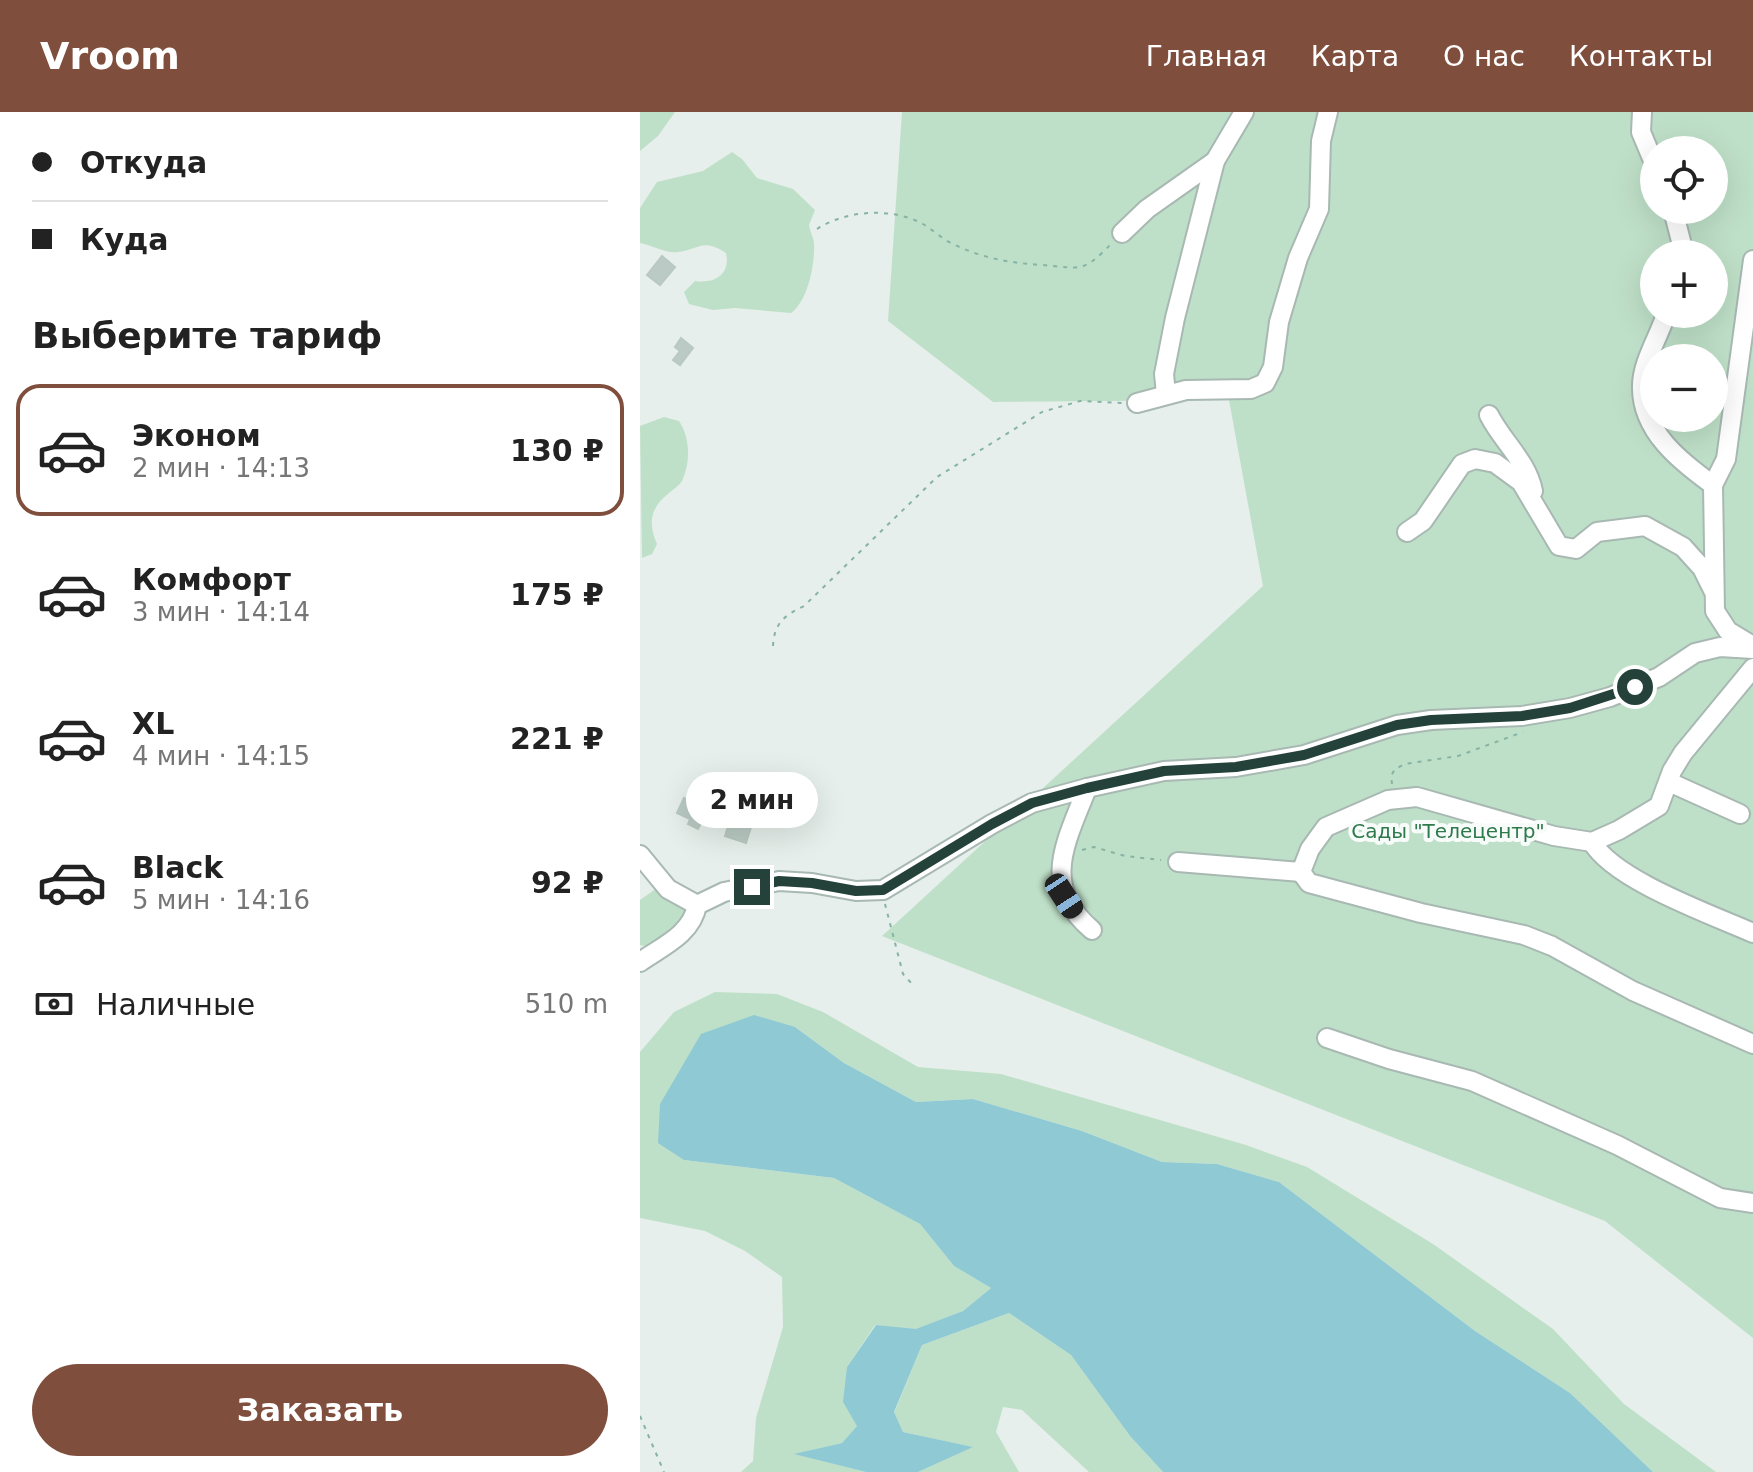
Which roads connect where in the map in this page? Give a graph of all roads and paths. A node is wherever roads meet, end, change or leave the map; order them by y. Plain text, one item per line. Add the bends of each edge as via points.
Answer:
1 (1244, 112) edge
2 (1328, 112) edge
3 (1642, 112) edge
4 (1643, 136) edge
5 (1215, 161) junction
6 (817, 229) dead end
7 (1122, 233) joint
8 (1753, 260) edge
9 (1661, 328) edge
10 (1166, 394) junction
11 (1137, 403) joint
12 (1489, 415) dead end
13 (1713, 485) junction
14 (1534, 501) junction
15 (1407, 532) dead end
16 (1713, 590) junction
17 (773, 646) dead end
18 (1753, 648) edge
19 (1753, 668) edge
20 (1533, 727) dead end
21 (1669, 782) junction
22 (1087, 788) junction
23 (1394, 798) junction
24 (1740, 814) dead end
25 (1592, 842) junction
26 (640, 855) edge
27 (1061, 855) junction
28 (1178, 862) joint
29 (1301, 872) junction
30 (883, 890) junction
31 (697, 905) junction
32 (1092, 930) dead end
33 (1753, 933) edge
34 (640, 962) edge
35 (913, 985) dead end
36 (1327, 1038) dead end
37 (1753, 1044) edge
38 (1753, 1203) edge
39 (640, 1416) edge
40 (664, 1472) edge

1 - 5 street
2 - 10 street via 1321,141 1319,209 1294,271 1265,383 1251,389
3 - 4 street
5 - 7 street
5 - 10 street via 1175,318 1164,374
6 - 7 path via 865,213 893,215 1007,263 1076,269 1091,265
8 - 13 street via 1726,459
9 - 13 street via 1642,386 1649,417 1665,445
10 - 11 street
11 - 17 path via 1080,401 1042,412 937,477 804,606 784,616
12 - 14 street via 1516,453
13 - 16 street
14 - 15 street via 1521,482 1495,463 1475,459 1462,464 1423,521
14 - 16 street via 1559,546 1576,549 1597,532 1645,526 1683,547
16 - 18 street via 1715,611 1728,631
18 - 22 street via 1695,653 1659,677 1570,708 1397,725 1304,755 1236,767 1164,771
19 - 21 street via 1683,753
20 - 23 path via 1490,747 1395,769
21 - 24 street
21 - 25 street via 1659,806
22 - 27 street
22 - 30 street via 1032,803
23 - 25 street via 1417,797
23 - 29 street via 1326,827
25 - 33 street via 1600,857 1628,877
26 - 31 street via 668,889
27 - 28 path via 1094,847
27 - 32 street via 1064,896
28 - 29 street
29 - 37 street via 1309,883 1524,935
30 - 31 street via 779,881 724,892
30 - 35 path via 903,974
31 - 34 street via 695,919 683,933
36 - 38 street via 1472,1081 1720,1198
39 - 40 path

